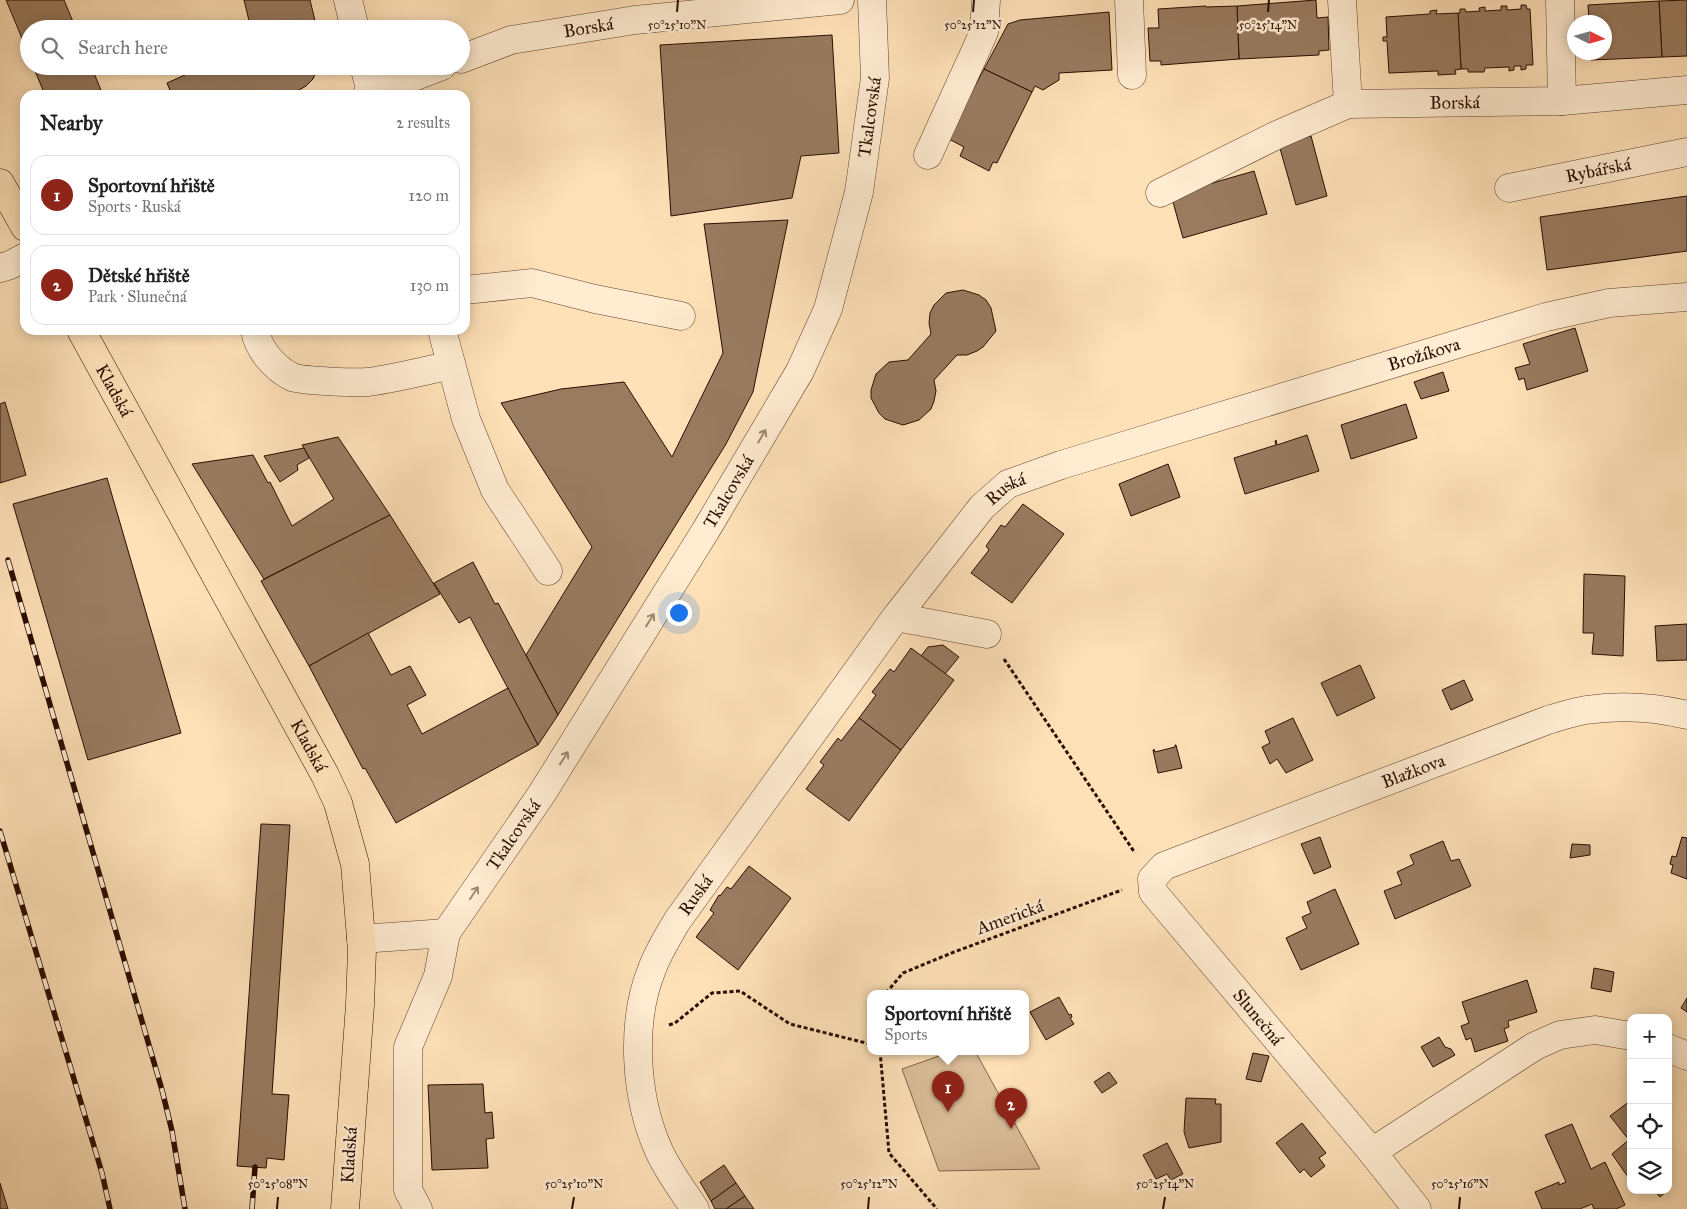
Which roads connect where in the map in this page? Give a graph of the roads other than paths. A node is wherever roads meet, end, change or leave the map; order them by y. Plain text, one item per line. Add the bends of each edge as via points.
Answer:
1 (348, 0) edge
2 (840, 0) edge
3 (872, 0) edge
4 (986, 0) edge
5 (1129, 0) edge
6 (1342, 0) edge
7 (1560, 0) edge
8 (353, 20) edge
9 (470, 56) edge
10 (366, 75) edge
11 (419, 75) edge
12 (1132, 75) dead end
13 (369, 90) edge
14 (380, 90) edge
15 (1687, 90) edge
16 (1562, 101) junction
17 (1348, 104) junction
18 (1687, 152) edge
19 (928, 155) dead end
20 (0, 183) edge
21 (1509, 188) dead end
22 (1160, 193) dead end
23 (20, 218) edge
24 (470, 289) edge
25 (1687, 297) edge
26 (681, 316) dead end
27 (84, 335) edge
28 (256, 335) edge
29 (443, 335) edge
30 (451, 365) junction
31 (1164, 433) joint
32 (548, 571) dead end
33 (896, 617) junction
34 (987, 634) road end
35 (1687, 715) edge
36 (1152, 879) joint
37 (446, 933) junction
38 (361, 939) junction
39 (1627, 1035) edge
40 (1672, 1050) edge
41 (1687, 1056) edge
42 (1372, 1152) junction
43 (345, 1209) edge
44 (418, 1209) edge
45 (695, 1209) edge
46 (1417, 1209) edge

1 - 8 street
2 - 9 street, Borská via 635,20 511,40
37 -> 3 street, Tkalcovská via 541,795 706,530 800,371 828,309 859,192 876,78
4 - 19 street via 984,32
5 - 12 street
6 - 17 street
7 - 16 street
10 - 13 street
11 - 14 street
15 - 16 street, Borská
16 - 17 street, Borská
17 - 22 street, Borská
18 - 21 street, Rybářská
20 - 23 main road
24 - 26 street via 532,283
25 - 31 street, Brožíkova via 1609,303 1546,317
27 - 38 main road, Kladská via 338,803 355,864
28 - 30 street via 269,359 292,377 367,382
29 - 30 street
30 - 32 street via 466,419 495,490
31 - 33 street, Ruská via 1008,484 982,507
33 - 34 street
33 - 45 street, Ruská via 677,921 652,968 644,996 639,1038 644,1110 659,1152
35 - 36 street, Blažkova via 1626,706 1586,710 1548,720 1164,866
36 - 42 street, Slunečná via 1153,892
37 - 38 street
37 - 44 street, Tkalcovská via 438,976 408,1047 408,1190
38 - 43 main road, Kladská via 360,1005
39 - 42 street via 1595,1030 1560,1035 1535,1046
40 - 41 street
42 - 46 street, Slunečná

